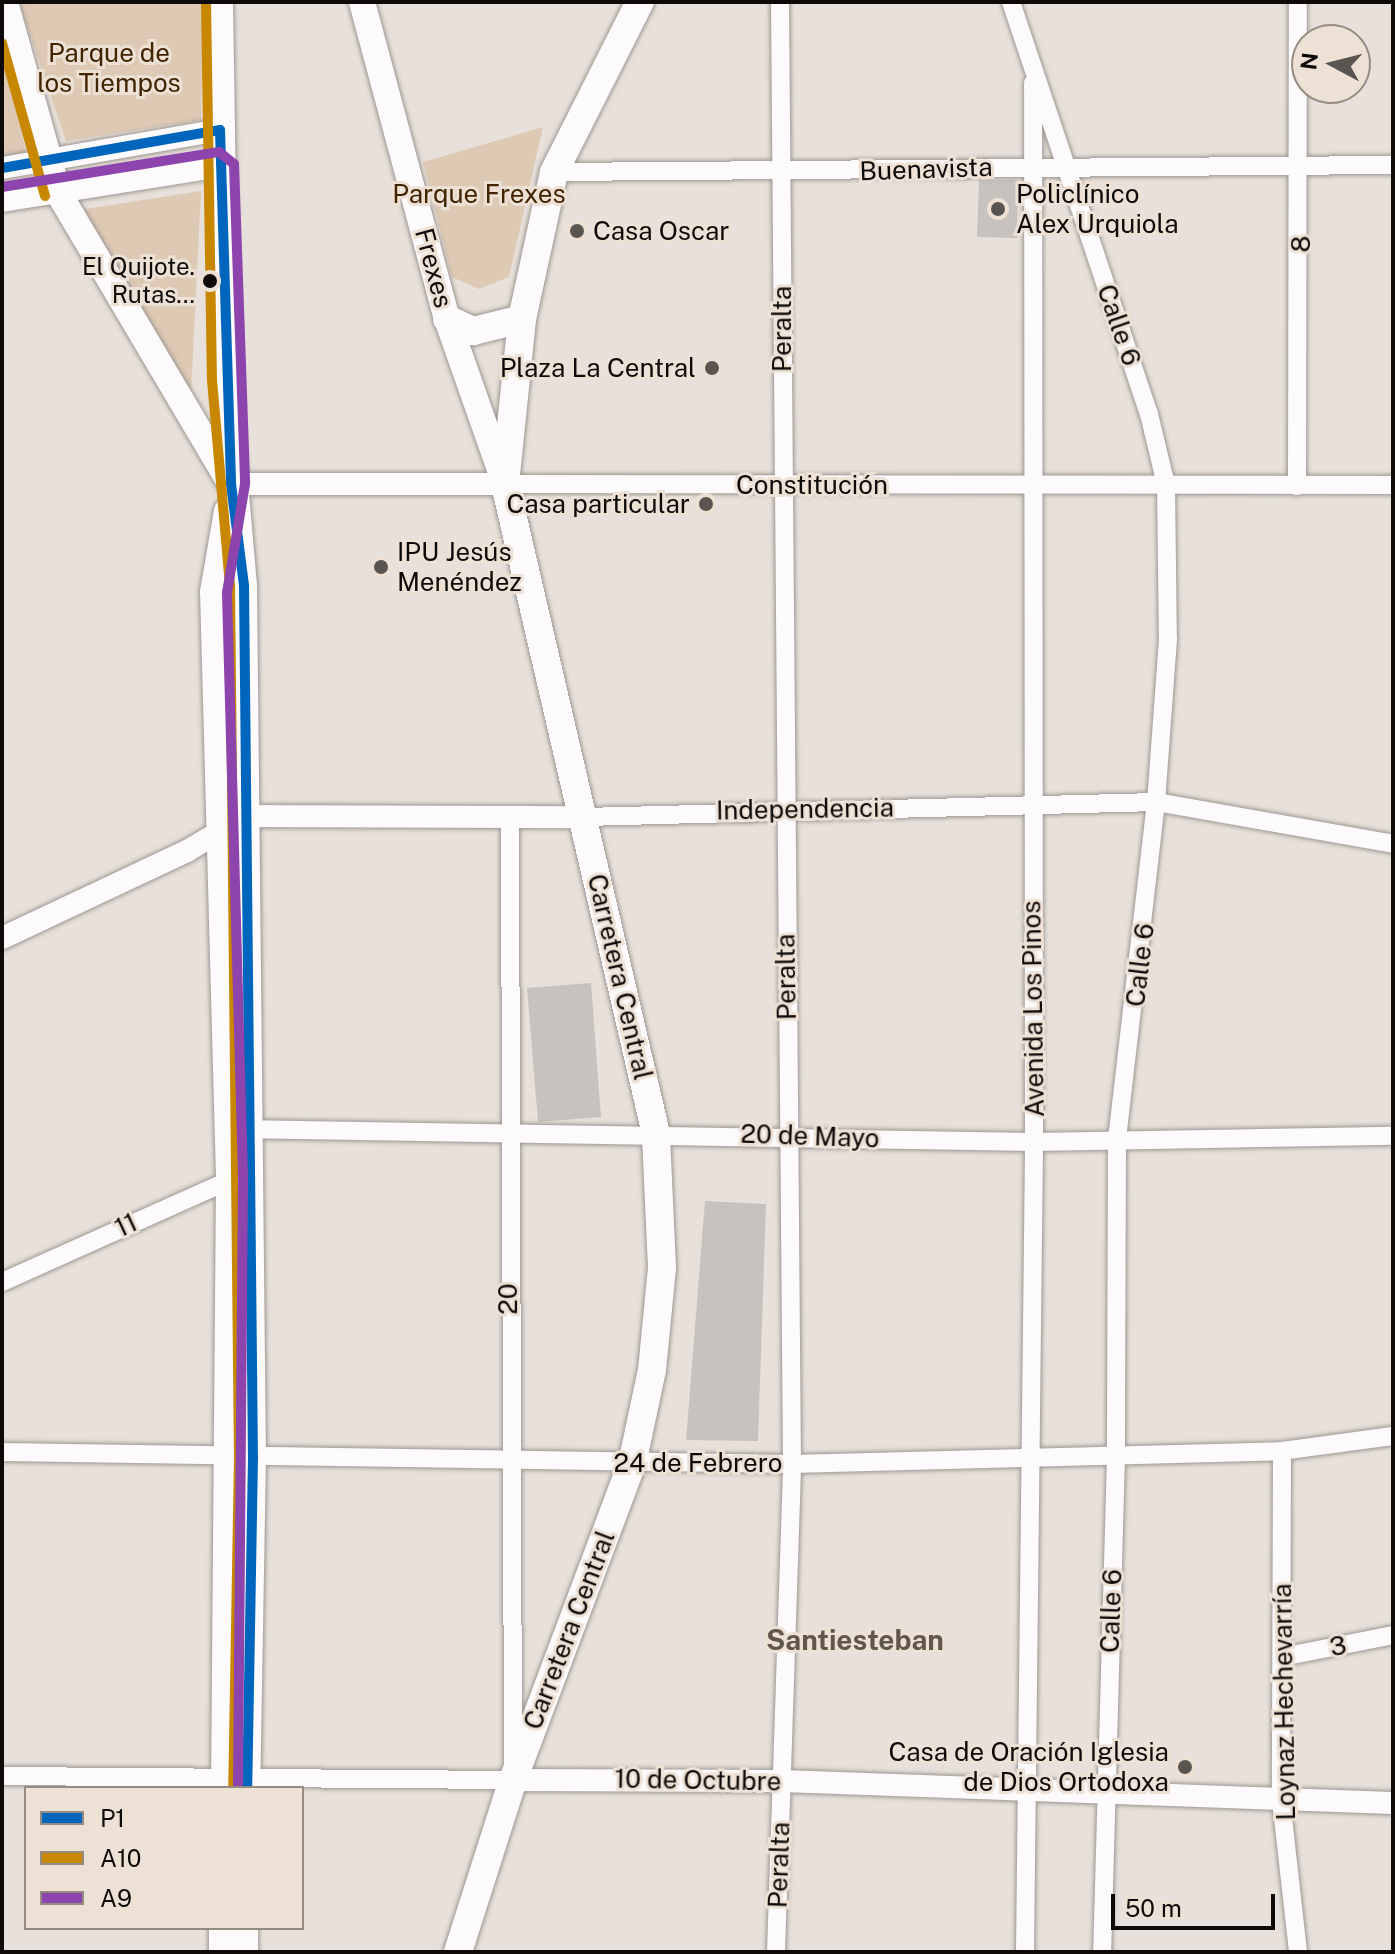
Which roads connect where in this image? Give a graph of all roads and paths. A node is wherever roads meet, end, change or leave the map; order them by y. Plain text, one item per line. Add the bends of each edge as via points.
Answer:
1 (5, 2) edge
2 (220, 2) edge
3 (362, 2) edge
4 (780, 2) edge
5 (1011, 2) edge
6 (1298, 2) edge
7 (638, 3) edge
8 (1033, 65) junction
9 (220, 130) junction
10 (48, 160) junction
11 (1302, 162) junction
12 (1065, 165) junction
13 (1393, 165) edge
14 (220, 166) junction
15 (1033, 166) junction
16 (2, 168) edge
17 (554, 172) junction
18 (782, 173) junction
19 (58, 192) junction
20 (2, 201) edge
21 (447, 319) junction
22 (522, 319) junction
23 (231, 484) junction
24 (505, 484) junction
25 (782, 485) junction
26 (1031, 485) junction
27 (1166, 485) junction
28 (1393, 485) edge
29 (1297, 486) junction
30 (1156, 802) junction
31 (784, 807) junction
32 (1031, 807) junction
33 (246, 816) junction
34 (510, 817) junction
35 (584, 817) junction
36 (218, 832) junction
37 (1393, 844) edge
38 (2, 938) edge
39 (239, 1129) junction
40 (656, 1134) junction
41 (789, 1136) junction
42 (1393, 1136) edge
43 (509, 1137) junction
44 (1117, 1141) junction
45 (1034, 1142) junction
46 (240, 1176) junction
47 (2, 1282) edge
48 (1393, 1436) edge
49 (1282, 1451) junction
50 (2, 1452) edge
51 (242, 1456) junction
52 (1116, 1457) junction
53 (1030, 1460) junction
54 (508, 1461) junction
55 (632, 1464) junction
56 (792, 1464) junction
57 (1393, 1635) edge
58 (1282, 1657) junction
59 (2, 1776) edge
60 (513, 1780) junction
61 (782, 1781) junction
62 (236, 1783) edge
63 (1025, 1789) junction
64 (1105, 1791) junction
65 (1281, 1800) junction
66 (1393, 1803) edge
67 (222, 1930) edge
68 (245, 1930) edge
69 (222, 1952) edge
70 (245, 1952) edge
71 (458, 1952) edge
72 (776, 1952) edge
73 (1025, 1952) edge
74 (1102, 1952) edge
75 (1298, 1952) edge

1 - 10 main road
2 - 9 main road
3 - 21 main road, Frexes
4 - 18 street, Peralta
5 - 8 street, Calle 6
6 - 11 street, 8
7 - 17 main road, Carretera Central
8 - 12 street, Calle 6
8 - 15 street, Avenida Los Pinos
9 - 10 street
9 - 14 main road
10 - 16 street
10 - 19 main road
11 - 12 street, Buenavista
11 - 13 street, Buenavista
11 - 29 street, 8
12 - 15 street, Buenavista
12 - 27 street, Calle 6 via 1149,414
14 - 19 street
14 - 23 main road
15 - 18 street, Buenavista
15 - 26 street, Avenida Los Pinos
17 - 18 street, Buenavista
17 - 22 main road, Carretera Central
18 - 25 street, Peralta
19 - 20 street
19 - 23 main road
21 - 22 main road via 473,331
21 - 24 main road, Frexes
22 - 24 main road, Carretera Central
23 - 24 street, Constitución
23 - 33 main road via 244,586
23 - 36 main road via 213,592
24 - 25 street, Constitución
24 - 35 main road, Carretera Central
25 - 26 street, Constitución
25 - 31 street, Peralta
26 - 27 street, Constitución
26 - 32 street, Avenida Los Pinos
27 - 29 street, Constitución
27 - 30 street, Calle 6 via 1168,639
28 - 29 street, Constitución
30 - 32 street, Independencia
30 - 37 street, Independencia
30 - 44 street, Calle 6
31 - 32 street, Independencia
31 - 35 street, Independencia
31 - 41 street, Peralta
32 - 45 street, Avenida Los Pinos
33 - 34 street, Independencia
33 - 36 street, Independencia
33 - 39 main road
34 - 35 street, Independencia
34 - 43 street, 20
35 - 40 main road, Carretera Central
36 - 38 street, Independencia
36 - 39 main road
39 - 43 street, 20 de Mayo
39 - 46 main road
40 - 41 street, 20 de Mayo
40 - 43 street, 20 de Mayo
40 - 55 main road, Carretera Central via 662,1268 652,1370
41 - 45 street, 20 de Mayo
41 - 56 street, Peralta
42 - 44 street, 20 de Mayo
43 - 54 street, 20
44 - 45 street, 20 de Mayo
44 - 52 street, Calle 6
45 - 53 street, Avenida Los Pinos
46 - 47 street, 11
46 - 51 main road
48 - 49 street, 24 de Febrero
49 - 52 street, 24 de Febrero
49 - 58 street, Loynaz Hechevarría
50 - 51 street, 24 de Febrero
51 - 54 street, 24 de Febrero
51 - 62 main road
52 - 53 street, 24 de Febrero
52 - 64 street, Calle 6
53 - 56 street, 24 de Febrero
53 - 63 street, Avenida Los Pinos
54 - 55 street, 24 de Febrero
54 - 60 street, 20
55 - 56 street, 24 de Febrero
55 - 60 main road, Carretera Central
56 - 61 street, Peralta
57 - 58 street, 3
58 - 65 street, Loynaz Hechevarría
59 - 62 street, 10 de Octubre
60 - 61 street, 10 de Octubre
60 - 62 street, 10 de Octubre
60 - 71 main road, Carretera Central
61 - 63 street, 10 de Octubre
61 - 72 street, Peralta
63 - 64 street, 10 de Octubre
63 - 73 street, Avenida Los Pinos
64 - 65 street, 10 de Octubre
64 - 74 street, Calle 6
65 - 66 street, 10 de Octubre
65 - 75 street, Loynaz Hechevarría
67 - 69 main road
68 - 70 main road

